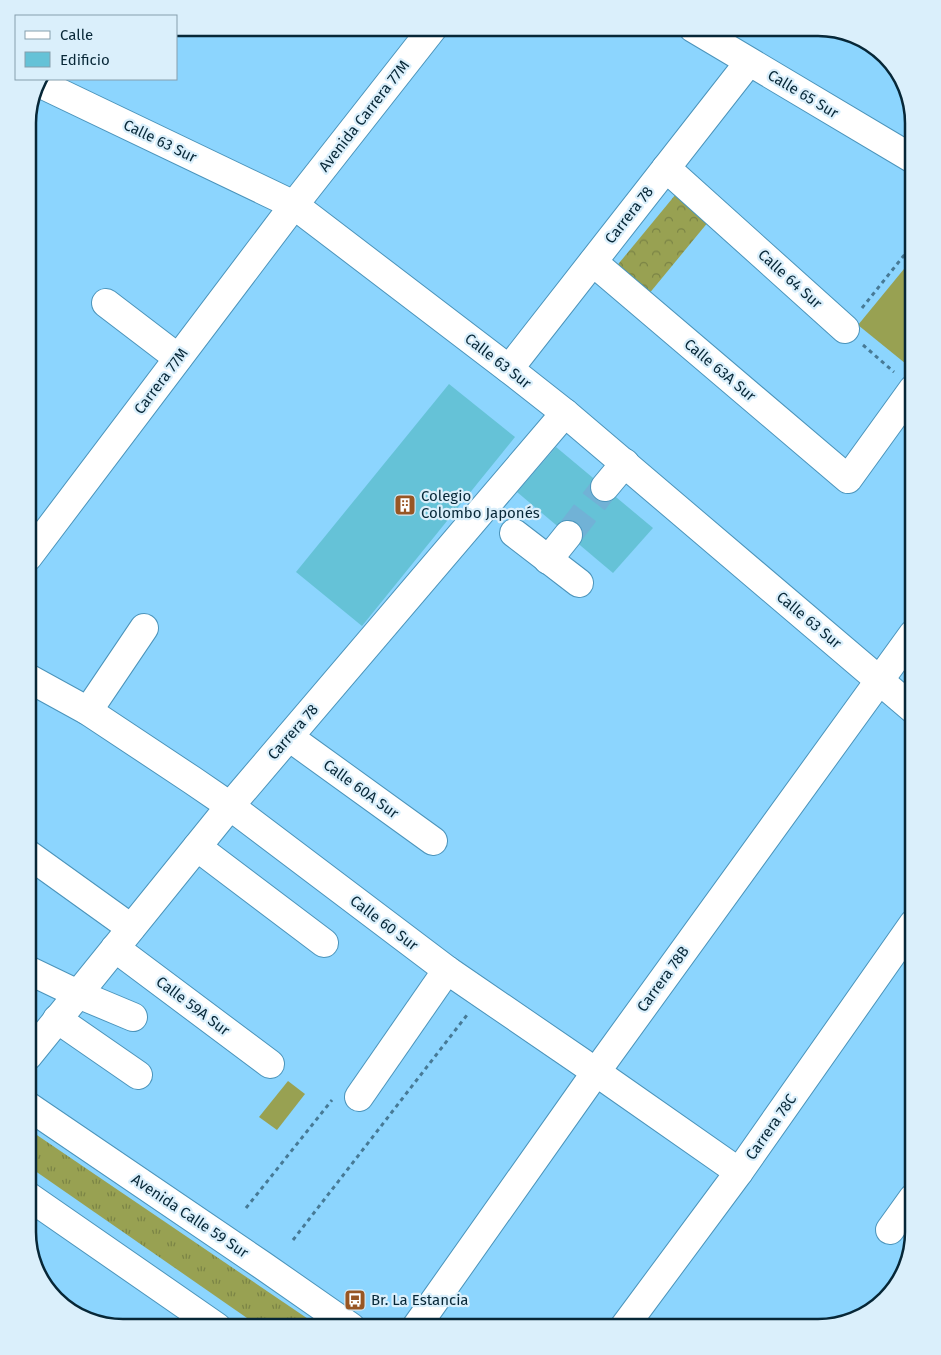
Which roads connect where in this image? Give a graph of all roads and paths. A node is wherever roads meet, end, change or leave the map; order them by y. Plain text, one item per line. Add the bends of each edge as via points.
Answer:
1 (427, 36) edge
2 (706, 36) edge
3 (749, 62) junction
4 (45, 86) edge
5 (905, 154) edge
6 (666, 168) junction
7 (294, 205) junction
8 (905, 255) edge
9 (593, 262) junction
10 (106, 304) dead end
11 (845, 329) junction
12 (178, 358) junction
13 (510, 369) junction
14 (905, 382) edge
15 (905, 400) edge
16 (565, 413) junction
17 (625, 463) junction
18 (605, 487) tunnel mouth
19 (514, 533) dead end
20 (568, 535) tunnel mouth
21 (36, 546) edge
22 (548, 560) junction
23 (579, 583) dead end
24 (144, 628) dead end
25 (905, 646) edge
26 (880, 680) junction
27 (36, 682) edge
28 (905, 701) edge
29 (88, 711) junction
30 (289, 737) junction
31 (230, 806) junction
32 (433, 841) dead end
33 (197, 847) junction
34 (36, 861) edge
35 (905, 937) edge
36 (123, 938) junction
37 (324, 943) dead end
38 (447, 970) junction
39 (36, 974) edge
40 (78, 994) junction
41 (470, 1011) dead end
42 (133, 1018) dead end
43 (57, 1020) junction
44 (36, 1046) edge
45 (270, 1064) dead end
46 (596, 1072) junction
47 (138, 1075) dead end
48 (359, 1097) dead end
49 (36, 1111) edge
50 (739, 1172) junction
51 (36, 1202) edge
52 (905, 1210) edge
53 (890, 1230) dead end
54 (293, 1240) dead end
55 (205, 1319) edge
56 (340, 1319) edge
57 (422, 1319) edge
58 (631, 1319) edge

1 - 7 street, Avenida Carrera 77M
2 - 3 street, Calle 65 Sur
3 - 5 street, Calle 65 Sur
3 - 6 street, Carrera 78
4 - 7 street, Calle 63 Sur
6 - 9 street, Carrera 78
6 - 11 street, Calle 64 Sur
7 - 12 street, Carrera 77M
7 - 13 street, Calle 63 Sur
8 - 11 path
9 - 13 street, Carrera 78
9 - 15 street, Calle 63A Sur via 848,479
10 - 12 street
11 - 14 path
12 - 21 street, Carrera 77M
13 - 16 street, Calle 63 Sur
16 - 17 street, Calle 63 Sur
16 - 30 street, Carrera 78
17 - 18 street
17 - 26 street, Calle 63 Sur
19 - 22 street
20 - 22 street
22 - 23 street
24 - 29 street
25 - 26 street, Carrera 78B
26 - 28 street, Calle 63 Sur
26 - 46 street, Carrera 78B
27 - 29 street, Calle 60 Sur
29 - 31 street, Calle 60 Sur
30 - 31 street, Carrera 78
30 - 32 street, Calle 60A Sur
31 - 33 street, Carrera 78
31 - 38 street, Calle 60 Sur
33 - 36 street, Carrera 78
33 - 37 street
34 - 36 street, Calle 59A Sur
35 - 50 street, Carrera 78C
36 - 40 street, Carrera 78
36 - 45 street, Calle 59A Sur
38 - 46 street, Calle 60 Sur
38 - 48 street
39 - 40 street
40 - 42 street
40 - 43 street, Carrera 78
41 - 54 path
43 - 44 street, Carrera 78
43 - 47 street
46 - 50 street, Calle 60 Sur
46 - 57 street, Carrera 78B
49 - 56 street, Avenida Calle 59 Sur
50 - 58 street, Carrera 78C
51 - 55 street
52 - 53 street

